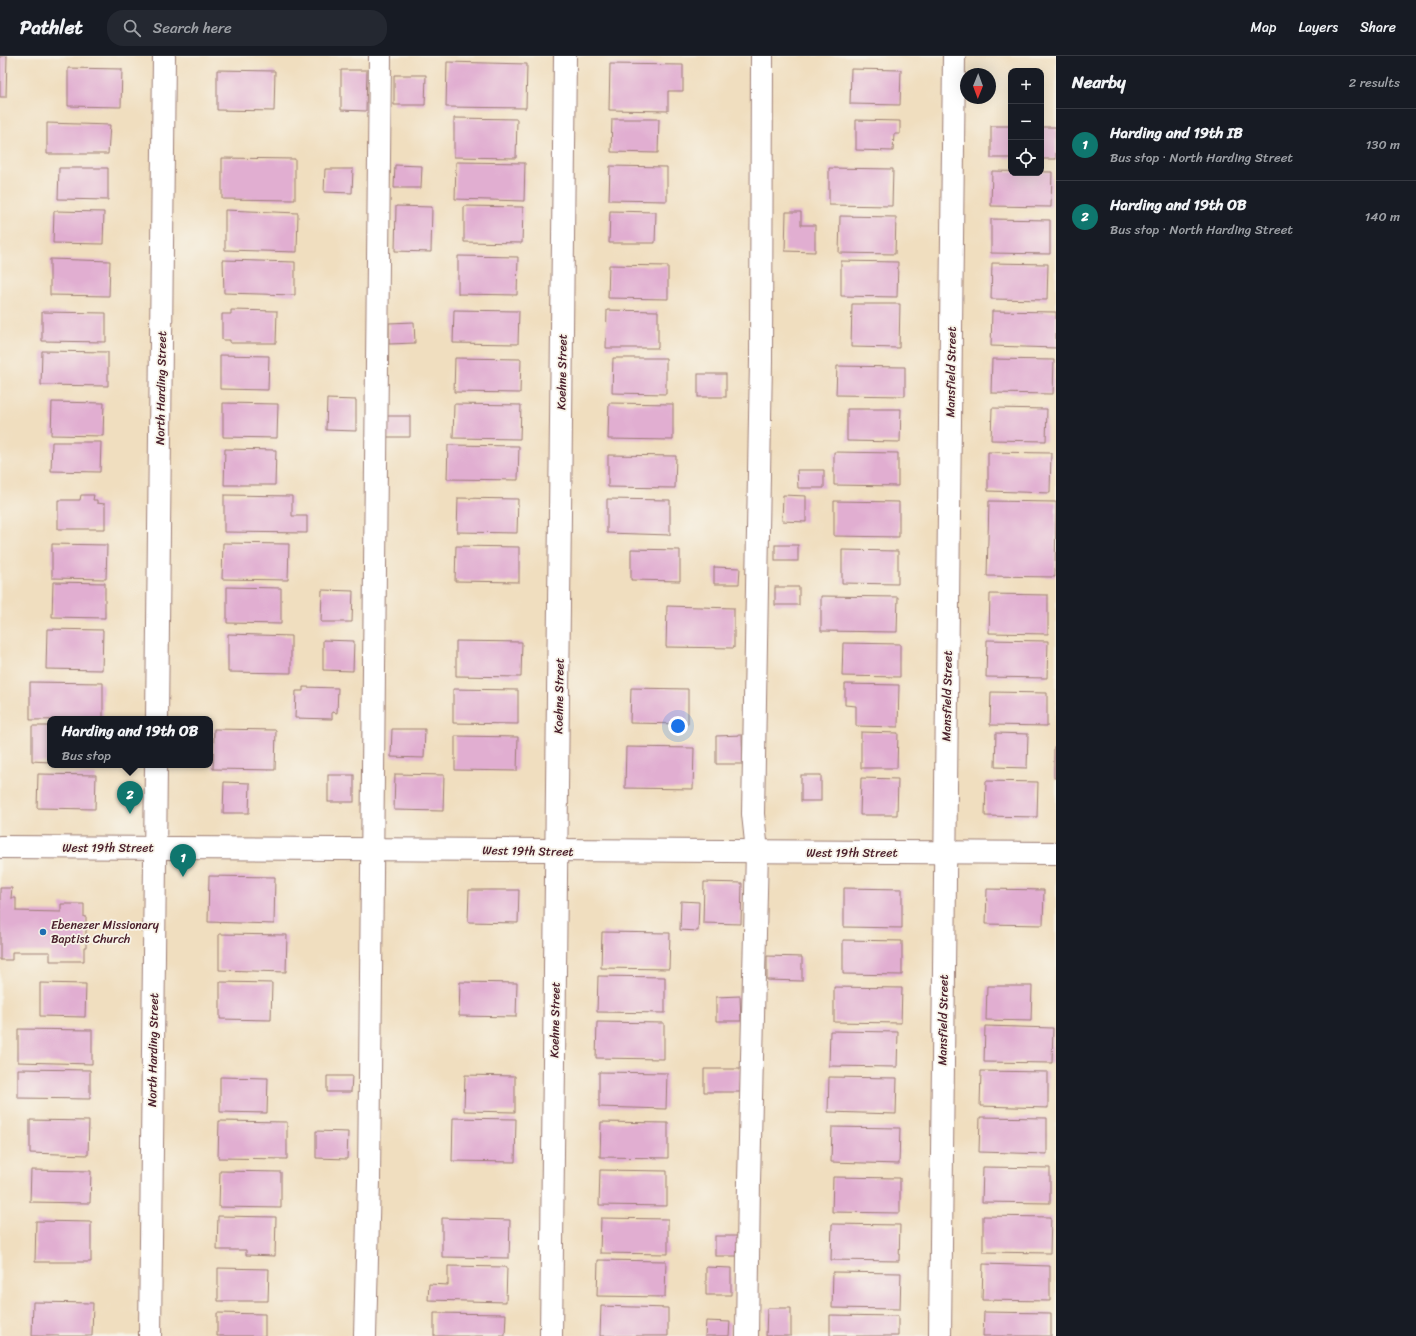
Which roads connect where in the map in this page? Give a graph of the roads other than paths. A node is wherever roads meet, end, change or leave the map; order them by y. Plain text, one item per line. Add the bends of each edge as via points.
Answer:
1 (164, 56) edge
2 (380, 56) edge
3 (565, 56) edge
4 (762, 56) edge
5 (954, 56) edge
6 (157, 716) edge
7 (156, 768) edge
8 (0, 847) edge
9 (155, 848) junction
10 (371, 850) junction
11 (557, 851) junction
12 (757, 852) junction
13 (946, 853) junction
14 (1056, 853) edge
15 (150, 1336) edge
16 (365, 1336) edge
17 (551, 1336) edge
18 (747, 1336) edge
19 (940, 1336) edge

1 - 6 street, North Harding Street
2 - 10 street
3 - 11 street, Koehne Street
4 - 12 street via 761,361 753,814
5 - 13 street, Mansfield Street
7 - 9 street, North Harding Street
8 - 9 street, West 19th Street
9 - 10 street, West 19th Street
9 - 15 street, North Harding Street
10 - 11 street, West 19th Street
10 - 16 street
11 - 12 street, West 19th Street
11 - 17 street, Koehne Street
12 - 13 street, West 19th Street
12 - 18 street
13 - 14 street, West 19th Street
13 - 19 street, Mansfield Street

